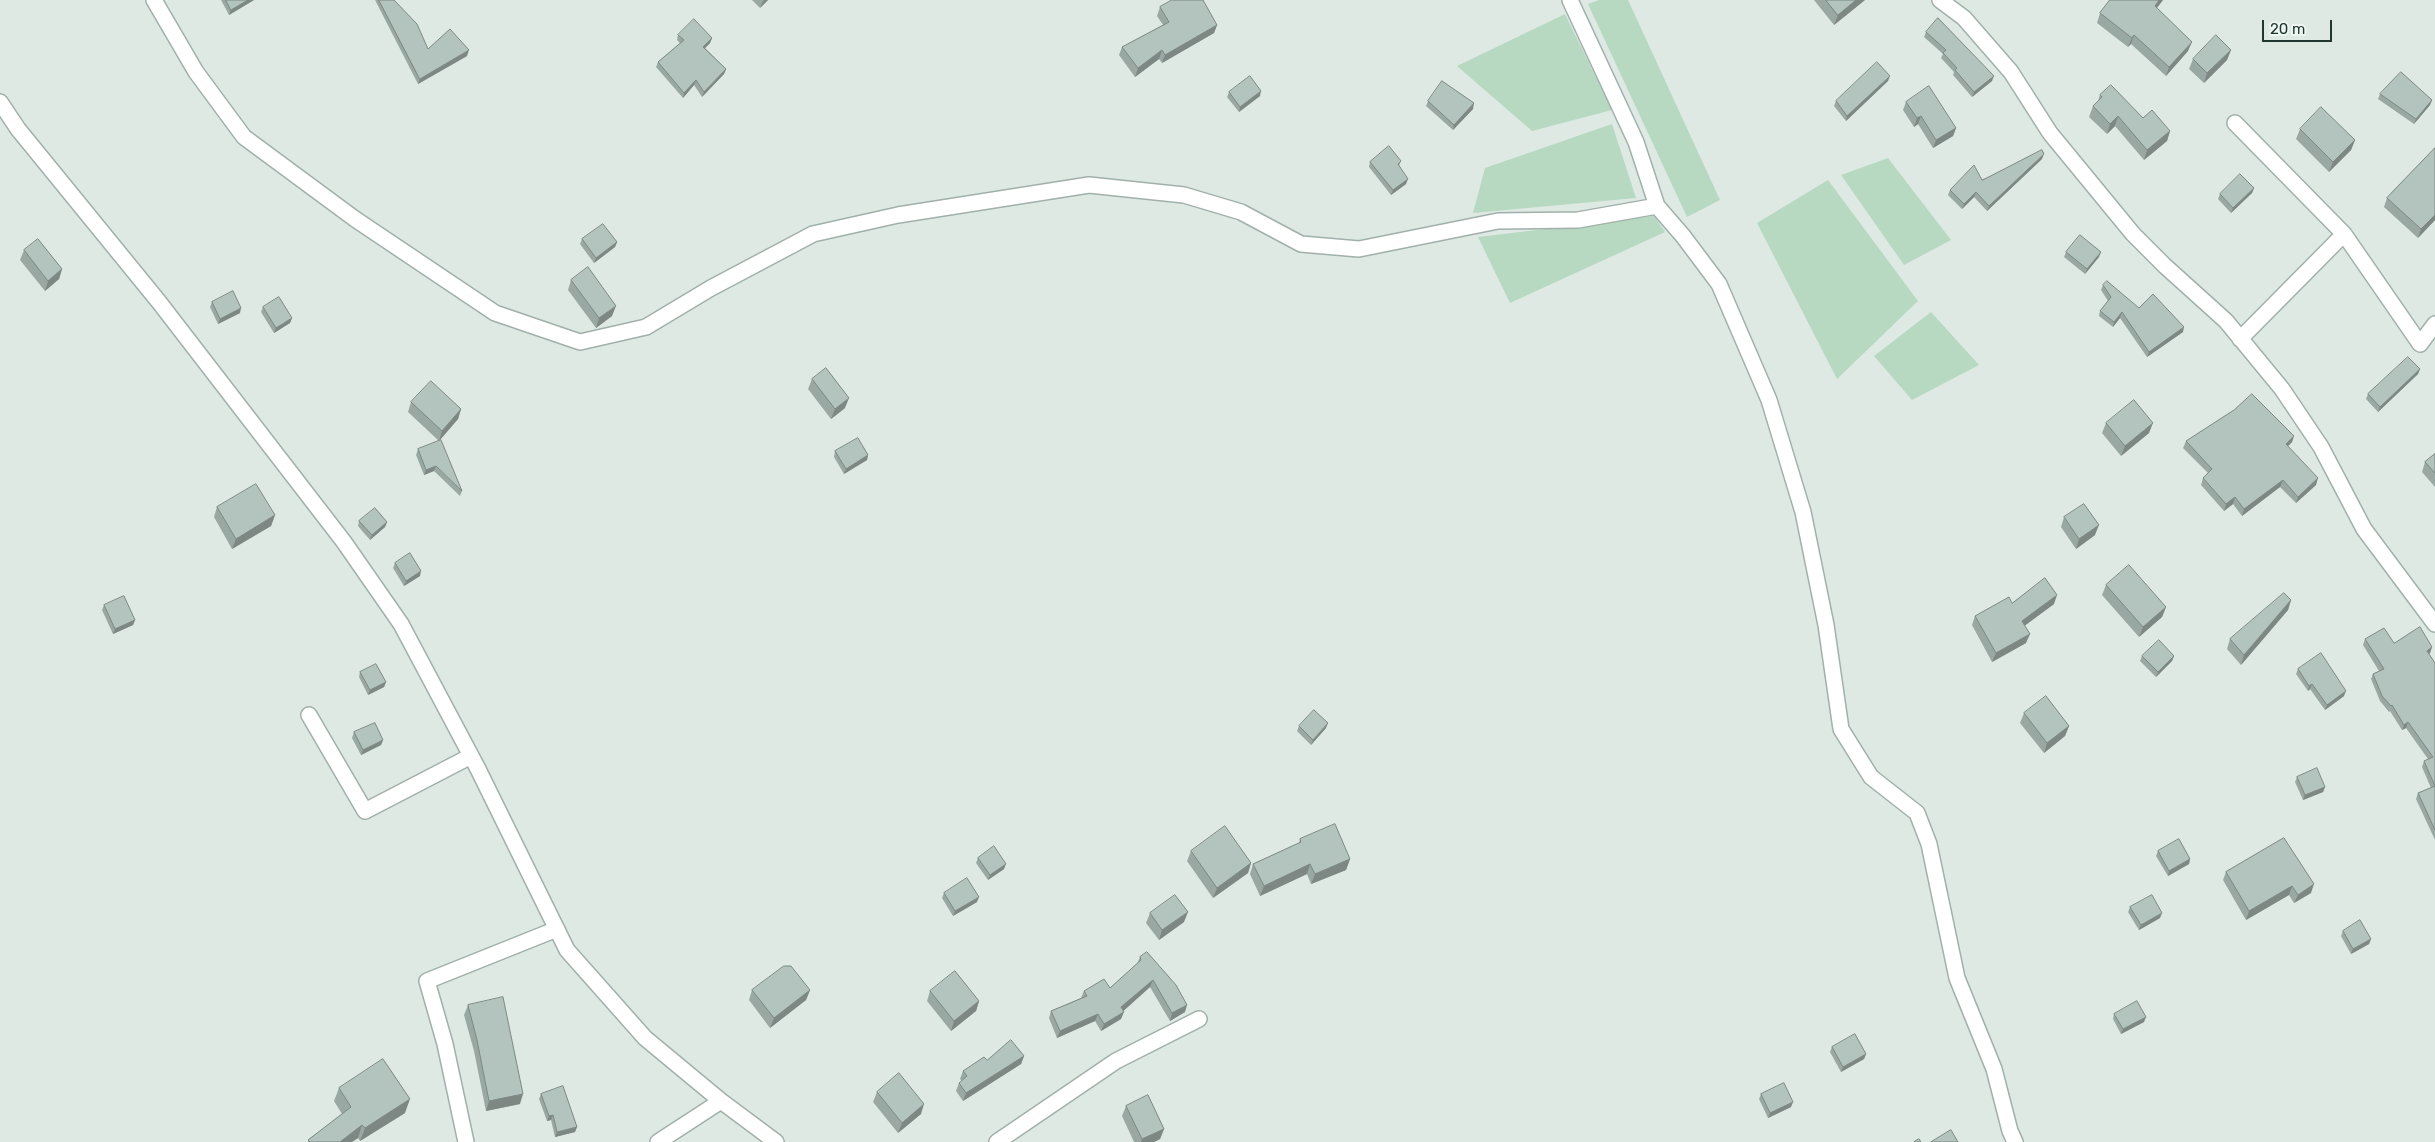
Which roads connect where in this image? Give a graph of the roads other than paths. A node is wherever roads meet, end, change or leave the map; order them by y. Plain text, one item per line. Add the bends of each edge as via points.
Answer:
1 (154, 0) edge
2 (1570, 0) edge
3 (1940, 0) edge
4 (0, 102) edge
5 (2234, 123) dead end
6 (1657, 206) junction
7 (2344, 234) junction
8 (2435, 324) edge
9 (2240, 338) junction
10 (2435, 624) edge
11 (309, 715) dead end
12 (471, 756) junction
13 (557, 929) junction
14 (1199, 1019) dead end
15 (721, 1101) junction
16 (466, 1142) edge
17 (658, 1142) edge
18 (776, 1142) edge
19 (997, 1142) edge
20 (2015, 1142) edge

1 - 6 street via 196,72 244,138 355,219 495,313 580,342 646,327 710,288 813,234 898,215 1089,185 1184,195 1241,212 1301,244 1359,249 1498,221 1578,220
2 - 6 street via 1636,142
3 - 9 street via 1964,18 2011,72 2050,133 2133,234
4 - 12 street via 344,542 401,624
5 - 7 street
6 - 20 street via 1719,284 1769,400 1803,512 1826,625 1841,729 1870,777 1917,814 1929,844 1958,978 1994,1069
7 - 8 street via 2420,344
7 - 9 street
9 - 10 street via 2282,389 2321,447 2364,530
11 - 12 street via 365,811
12 - 13 street
13 - 15 street via 567,950 645,1038
13 - 16 street via 427,981 445,1044
14 - 19 street via 1116,1061
15 - 17 street
15 - 18 street

